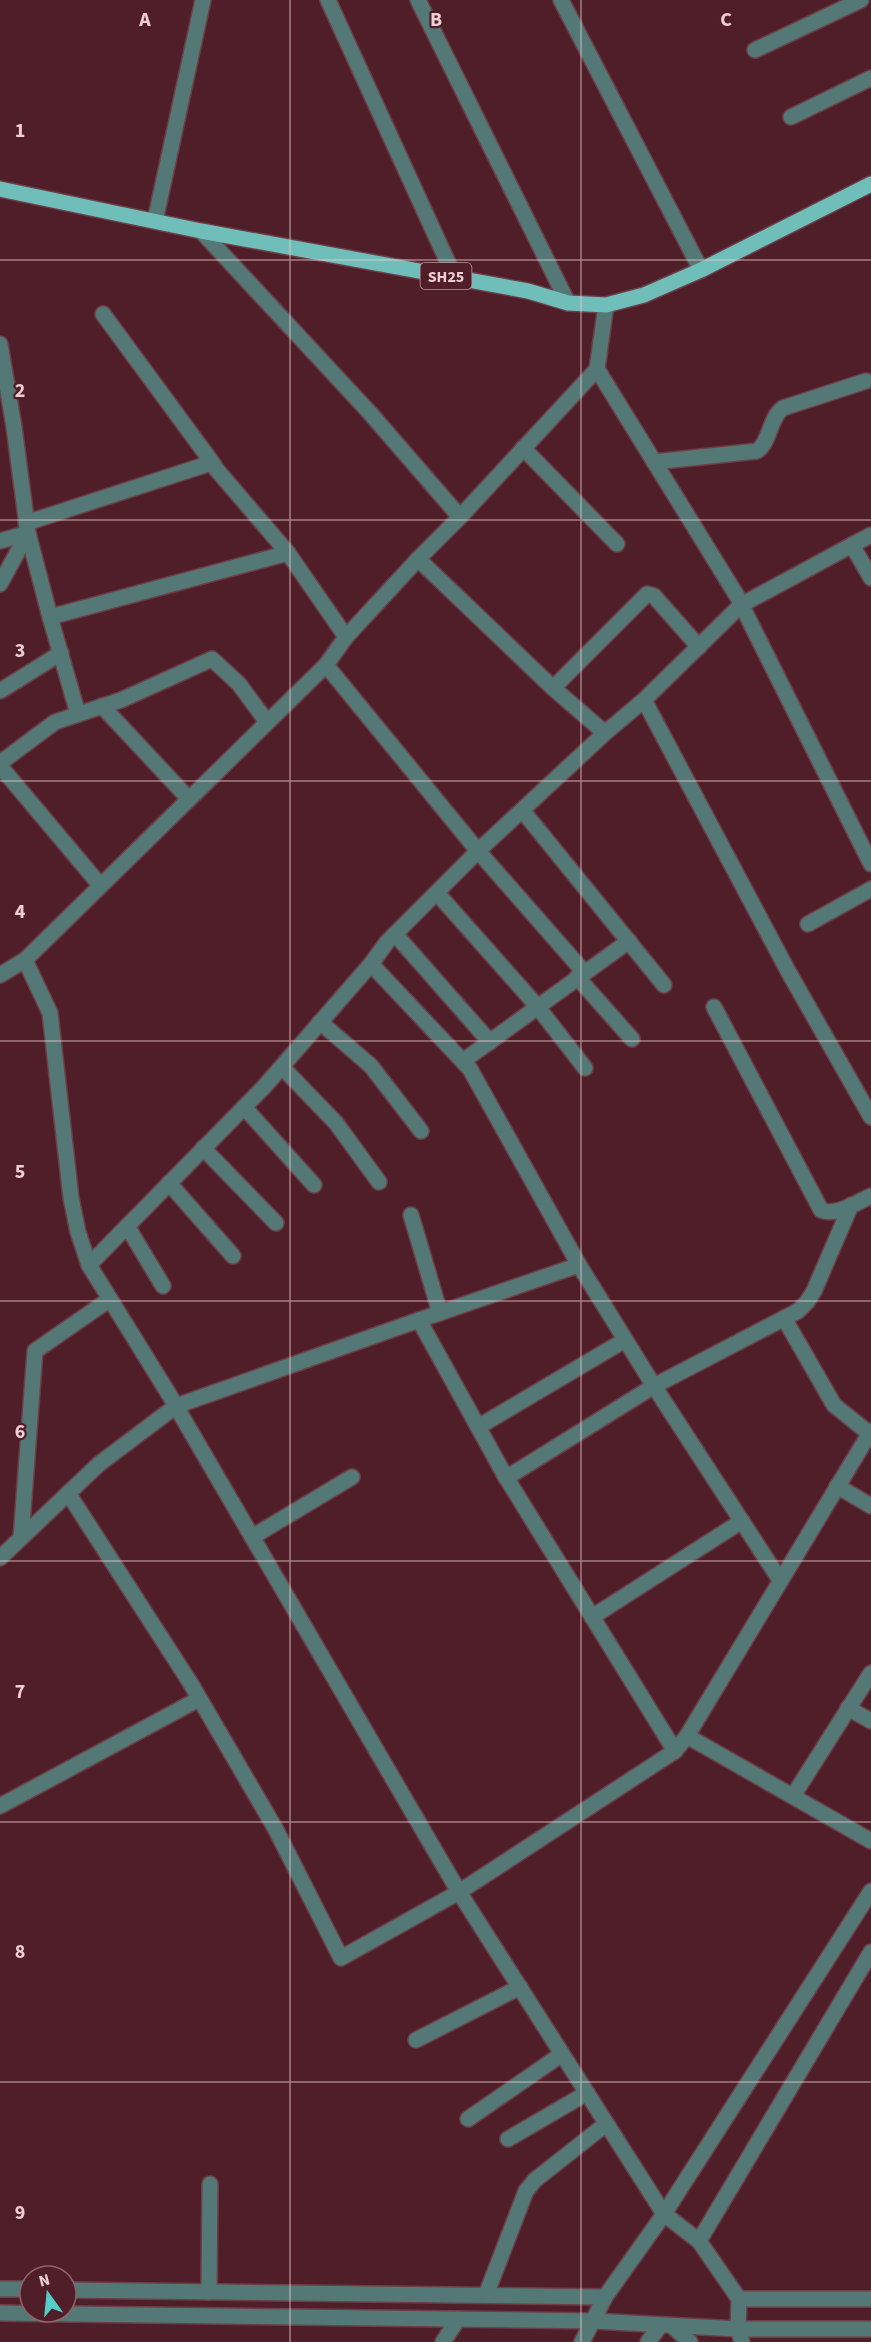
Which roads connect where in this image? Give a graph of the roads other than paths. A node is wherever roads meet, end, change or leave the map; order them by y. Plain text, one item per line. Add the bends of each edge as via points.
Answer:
1 (203, 0) edge
2 (328, 0) edge
3 (418, 0) edge
4 (561, 0) edge
5 (861, 0) edge
6 (755, 50) dead end
7 (871, 78) edge
8 (791, 117) dead end
9 (871, 183) edge
10 (0, 189) edge
11 (155, 221) junction
12 (201, 231) junction
13 (701, 270) junction
14 (455, 278) junction
15 (568, 303) junction
16 (606, 305) junction
17 (103, 314) dead end
18 (0, 344) edge
19 (597, 369) junction
20 (866, 381) dead end
21 (523, 448) junction
22 (654, 462) junction
23 (214, 465) junction
24 (460, 517) junction
25 (27, 528) junction
26 (871, 535) edge
27 (0, 541) edge
28 (617, 544) dead end
29 (852, 545) junction
30 (288, 553) junction
31 (418, 559) junction
32 (871, 578) edge
33 (0, 584) edge
34 (741, 605) junction
35 (50, 616) junction
36 (346, 637) junction
37 (699, 647) junction
38 (61, 653) junction
39 (326, 664) junction
40 (553, 688) junction
41 (0, 691) edge
42 (644, 700) junction
43 (102, 706) junction
44 (78, 714) junction
45 (267, 722) junction
46 (604, 733) junction
47 (0, 765) edge
48 (189, 799) junction
49 (522, 810) junction
50 (478, 851) junction
51 (871, 864) edge
52 (100, 885) junction
53 (871, 890) edge
54 (437, 893) junction
55 (808, 924) dead end
56 (395, 934) junction
57 (629, 941) junction
58 (25, 960) junction
59 (371, 964) junction
60 (0, 975) edge
61 (580, 975) junction
62 (664, 985) dead end
63 (537, 1006) junction
64 (714, 1007) dead end
65 (320, 1022) junction
66 (632, 1039) dead end
67 (490, 1042) junction
68 (463, 1061) junction
69 (282, 1066) junction
70 (585, 1068) dead end
71 (244, 1107) junction
72 (871, 1117) edge
73 (421, 1131) dead end
74 (203, 1148) junction
75 (379, 1182) dead end
76 (169, 1183) junction
77 (314, 1185) dead end
78 (871, 1196) edge
79 (851, 1205) junction
80 (411, 1215) dead end
81 (276, 1223) dead end
82 (127, 1226) junction
83 (233, 1256) dead end
84 (89, 1265) junction
85 (579, 1265) junction
86 (163, 1287) dead end
87 (110, 1299) junction
88 (440, 1313) junction
89 (784, 1318) junction
90 (419, 1320) junction
91 (625, 1340) junction
92 (654, 1386) junction
93 (176, 1406) junction
94 (478, 1427) junction
95 (870, 1432) edge
96 (352, 1477) dead end
97 (506, 1478) junction
98 (837, 1486) junction
99 (68, 1493) junction
100 (871, 1506) edge
101 (742, 1521) junction
102 (252, 1537) junction
103 (21, 1538) junction
104 (0, 1558) edge
105 (780, 1580) junction
106 (592, 1617) junction
107 (871, 1673) edge
108 (199, 1699) junction
109 (848, 1708) junction
110 (871, 1721) edge
111 (687, 1737) junction
112 (675, 1750) junction
113 (793, 1796) junction
114 (0, 1806) edge
115 (871, 1841) edge
116 (871, 1891) edge
117 (459, 1892) junction
118 (871, 1952) edge
119 (520, 1987) junction
120 (416, 2040) dead end
121 (562, 2054) junction
122 (587, 2093) junction
123 (468, 2119) dead end
124 (606, 2124) junction
125 (508, 2139) dead end
126 (210, 2184) dead end
127 (664, 2214) junction
128 (699, 2241) junction
129 (0, 2289) edge
130 (18, 2289) edge
131 (78, 2290) edge
132 (209, 2292) junction
133 (486, 2295) junction
134 (605, 2297) junction
135 (870, 2297) edge
136 (739, 2299) junction
137 (0, 2313) edge
138 (458, 2319) junction
139 (594, 2321) junction
140 (666, 2326) junction
141 (871, 2330) edge
142 (740, 2336) edge
143 (443, 2342) edge
144 (582, 2342) edge
145 (648, 2342) edge
146 (690, 2342) edge

1 - 11 street
2 - 14 street
3 - 15 street
4 - 13 street
5 - 6 street
7 - 8 street
9 - 13 main road, SH25
10 - 11 main road, SH25
11 - 12 main road, SH25
12 - 14 main road, SH25
12 - 24 street via 370,413
13 - 16 main road, SH25 via 644,296
14 - 15 main road, SH25 via 528,291
15 - 16 main road, SH25
16 - 19 street
17 - 23 street
18 - 25 street
19 - 21 street
19 - 22 street
20 - 22 street via 783,408 757,451
21 - 24 street
21 - 28 street
22 - 34 street
23 - 25 street via 207,463
23 - 30 street
24 - 31 street
25 - 27 street
25 - 33 street
25 - 35 street
26 - 29 street
29 - 32 street
29 - 34 street
30 - 35 street
30 - 36 street
31 - 36 street
31 - 40 street
34 - 37 street
34 - 51 street
35 - 38 street
36 - 39 street
37 - 40 street via 654,596 646,594
37 - 42 street
38 - 41 street
38 - 44 street
39 - 45 street
39 - 50 street
40 - 46 street
42 - 46 street
42 - 72 street
43 - 44 street
43 - 45 street via 212,659 239,684
43 - 48 street
44 - 47 street via 55,722
45 - 48 street
46 - 49 street
47 - 52 street
48 - 52 street
49 - 50 street
49 - 57 street
50 - 54 street
50 - 61 street
52 - 58 street
53 - 55 street
54 - 56 street
54 - 63 street
56 - 59 street
56 - 67 street
57 - 61 street
57 - 62 street
58 - 60 street
58 - 84 street via 50,1013 71,1198
59 - 65 street
59 - 68 street
61 - 63 street
61 - 66 street
63 - 67 street
63 - 70 street
64 - 79 street via 821,1210 835,1212
65 - 69 street
65 - 73 street via 371,1066
67 - 68 street
68 - 85 street
69 - 71 street
69 - 75 street via 336,1123
71 - 74 street
71 - 77 street
74 - 76 street
74 - 81 street
76 - 82 street
76 - 83 street
78 - 79 street
79 - 89 street via 807,1302
80 - 88 street
82 - 84 street
82 - 86 street
84 - 87 street
85 - 88 street
85 - 91 street
87 - 93 street
87 - 103 street via 35,1351
88 - 90 street
89 - 92 street
89 - 95 street via 834,1405
90 - 93 street
90 - 94 street
91 - 92 street
91 - 94 street
92 - 97 street
92 - 101 street
93 - 99 street via 99,1464
93 - 102 street
94 - 97 street
95 - 98 street
96 - 102 street
97 - 106 street
98 - 100 street
98 - 105 street
99 - 103 street
99 - 108 street
101 - 105 street
101 - 106 street
102 - 117 street
103 - 104 street
105 - 111 street
106 - 112 street
107 - 109 street
108 - 114 street
108 - 117 street via 275,1828 341,1958
109 - 110 street
109 - 113 street
111 - 112 street
111 - 113 street
112 - 117 street
113 - 115 street
116 - 127 street
117 - 119 street
118 - 128 street
119 - 120 street
119 - 121 street
121 - 122 street
121 - 123 street
122 - 124 street
122 - 125 street
124 - 127 street
124 - 133 street via 526,2191
126 - 132 street
127 - 128 street
127 - 134 street
128 - 136 street
129 - 130 street
131 - 132 street
132 - 133 street
133 - 134 street
134 - 139 street
135 - 136 street
136 - 142 street
137 - 138 street
138 - 139 street
138 - 143 street
139 - 140 street
139 - 144 street
140 - 142 street
140 - 145 street
140 - 146 street
141 - 142 street

